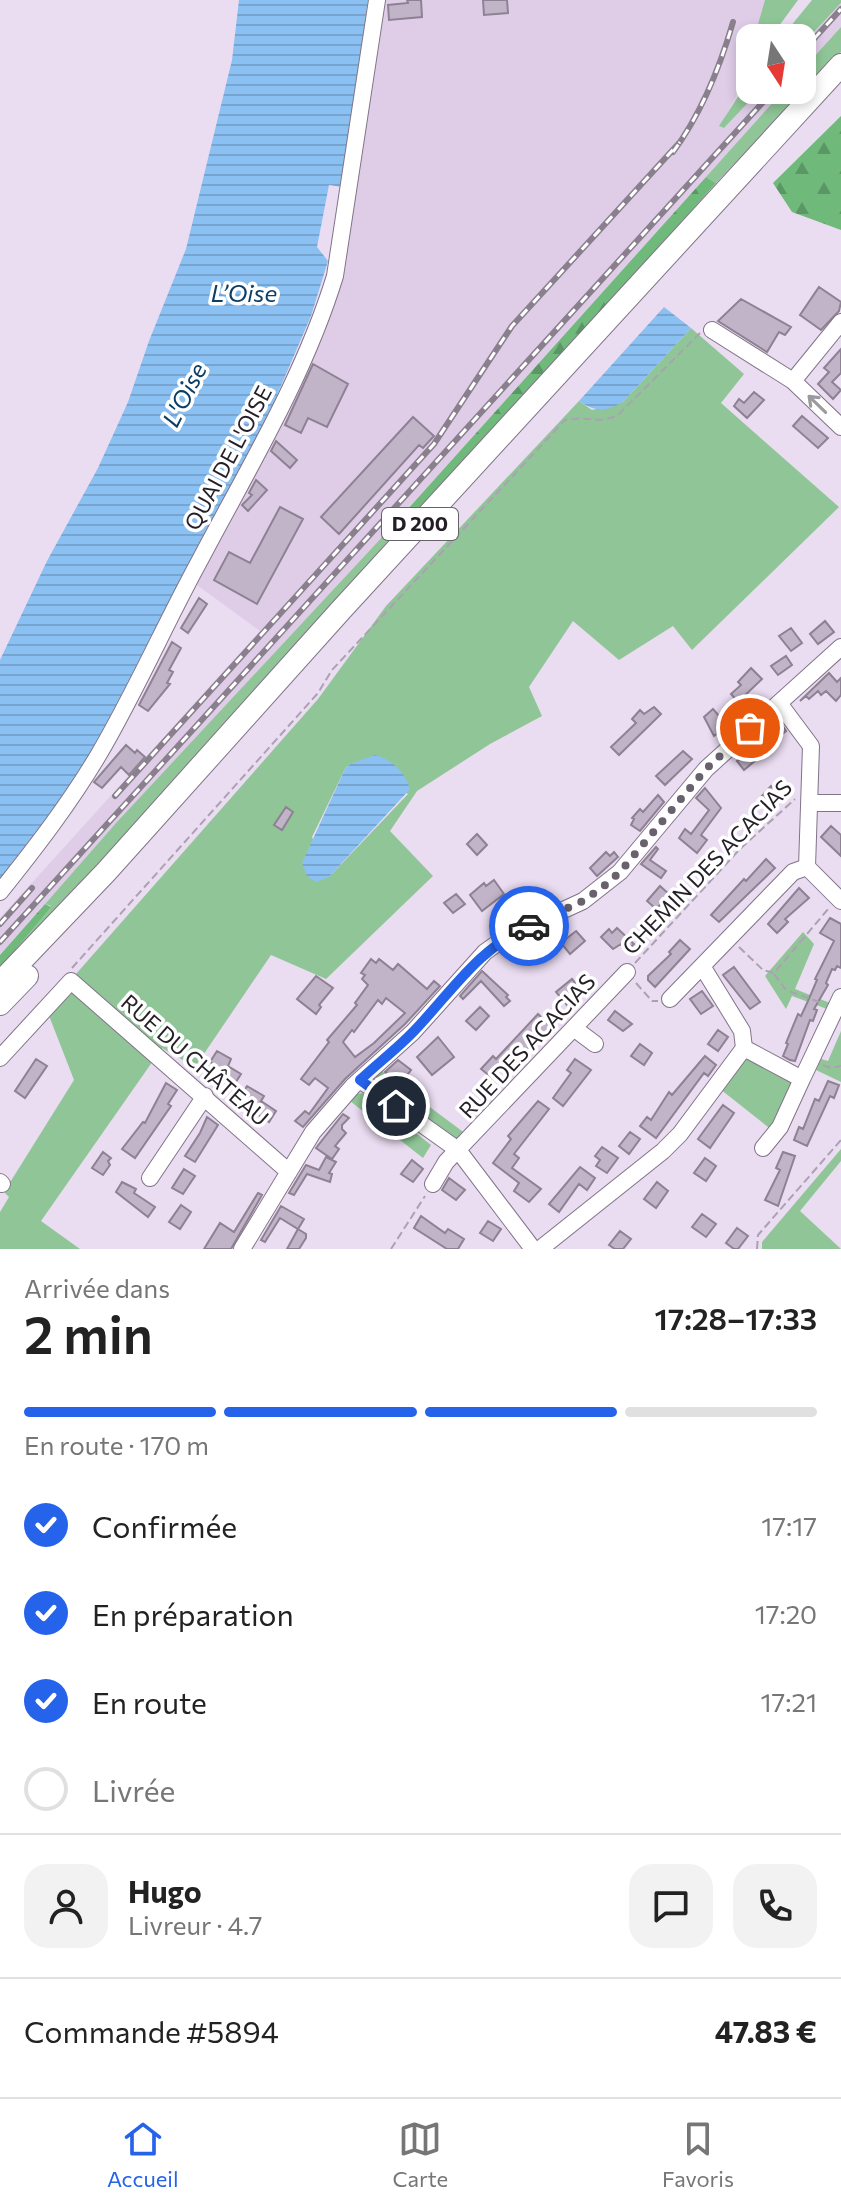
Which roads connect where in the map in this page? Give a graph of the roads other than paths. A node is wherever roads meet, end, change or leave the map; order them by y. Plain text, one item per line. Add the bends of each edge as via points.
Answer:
1 (377, 0) edge
2 (841, 65) edge
3 (841, 86) edge
4 (841, 322) edge
5 (712, 330) road end
6 (793, 381) junction
7 (841, 427) edge
8 (841, 647) edge
9 (779, 703) junction
10 (809, 803) junction
11 (841, 803) edge
12 (807, 867) junction
13 (0, 892) edge
14 (839, 899) edge
15 (702, 966) junction
16 (627, 972) road end
17 (0, 983) edge
18 (670, 999) road end
19 (838, 1003) edge
20 (0, 1004) edge
21 (575, 1029) junction
22 (595, 1044) dead end
23 (744, 1048) junction
24 (0, 1058) edge
25 (802, 1079) junction
26 (360, 1080) junction
27 (205, 1096) junction
28 (763, 1148) dead end
29 (458, 1150) junction
30 (289, 1172) junction
31 (150, 1178) dead end
32 (433, 1184) road end
33 (242, 1249) edge
34 (533, 1249) edge
35 (540, 1249) edge

1 - 13 street, QUAI DE L'OISE via 335,276 325,308 261,451 100,753
2 - 17 highway, D 200
3 - 20 highway, D 200
4 - 6 street
5 - 6 street
7 -> 6 street
8 - 9 street
9 - 10 street via 810,742
9 - 26 street via 706,769 620,872 583,901 509,935 485,952 413,1032
10 - 11 street
10 - 12 street
12 - 14 street
12 - 15 street via 793,872
15 - 18 street
15 - 23 street via 742,1031
16 - 21 street, RUE DES ACACIAS
19 - 25 street
21 - 22 street
21 - 29 street, RUE DES ACACIAS
23 - 25 street
23 - 35 street via 663,1151
24 - 27 street, RUE DU CHÂTEAU via 71,981
25 - 28 street via 780,1127
26 - 29 street
26 - 30 street via 313,1132
27 - 30 street, RUE DU CHÂTEAU
27 - 31 street
29 - 32 street, RUE DES ACACIAS
29 - 34 street
30 - 33 street

